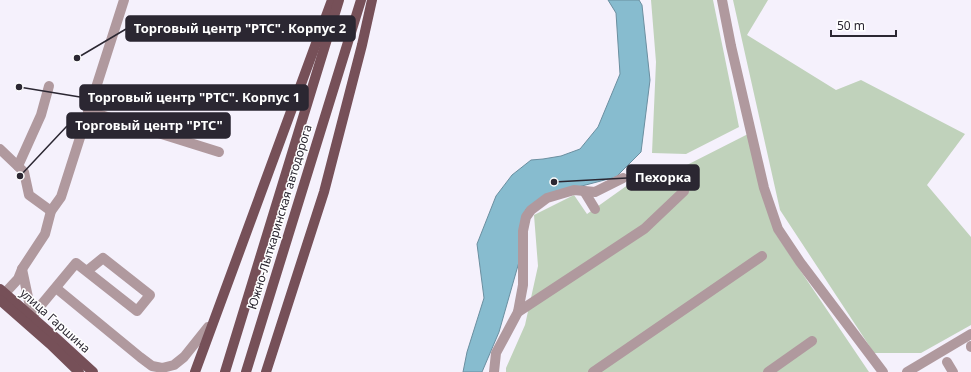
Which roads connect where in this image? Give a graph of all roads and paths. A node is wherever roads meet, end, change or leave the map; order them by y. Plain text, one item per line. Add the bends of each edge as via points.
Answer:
1 (124, 0) edge
2 (332, 0) edge
3 (339, 0) edge
4 (361, 0) edge
5 (372, 0) edge
6 (722, 0) edge
7 (49, 86) dead end
8 (88, 111) junction
9 (0, 149) edge
10 (219, 152) dead end
11 (18, 166) junction
12 (623, 178) dead end
13 (584, 191) junction
14 (684, 191) dead end
15 (595, 209) dead end
16 (51, 211) junction
17 (762, 256) dead end
18 (22, 269) junction
19 (87, 271) junction
20 (56, 288) junction
21 (2, 294) edge
22 (518, 312) junction
23 (32, 316) junction
24 (208, 327) dead end
25 (971, 334) edge
26 (812, 341) dead end
27 (946, 362) dead end
28 (79, 372) edge
29 (93, 372) edge
30 (195, 372) edge
31 (226, 372) edge
32 (246, 372) edge
33 (266, 372) edge
34 (494, 372) edge
35 (593, 372) edge
36 (768, 372) edge
37 (883, 372) edge
38 (907, 372) edge
39 (952, 372) edge

1 - 8 street
2 - 30 main road
3 - 31 main road, Южно-Лыткаринская автодорога
4 - 32 main road, Южно-Лыткаринская автодорога
5 - 33 main road via 324,192
6 - 37 street via 762,180 778,229
7 - 11 street via 41,115
8 - 10 street
8 - 16 street via 61,197
9 - 11 street
11 - 16 street via 24,172 29,195
12 - 13 street via 595,192
13 - 15 street
13 - 22 street via 574,190 547,198 526,217 523,231 523,286
14 - 22 street via 644,229
16 - 18 street via 44,234
17 - 35 street
18 - 21 street via 18,279
18 - 23 street
19 - 19 street via 137,311 150,295 102,258
19 - 20 street via 76,263
20 - 23 street
20 - 24 street via 152,366 162,368 174,365 184,357
21 - 23 main road, улица Гаршина
21 - 28 main road, улица Гаршина
22 - 34 street via 496,353
23 - 29 main road, улица Гаршина
25 - 38 street
26 - 36 street
27 - 39 street

